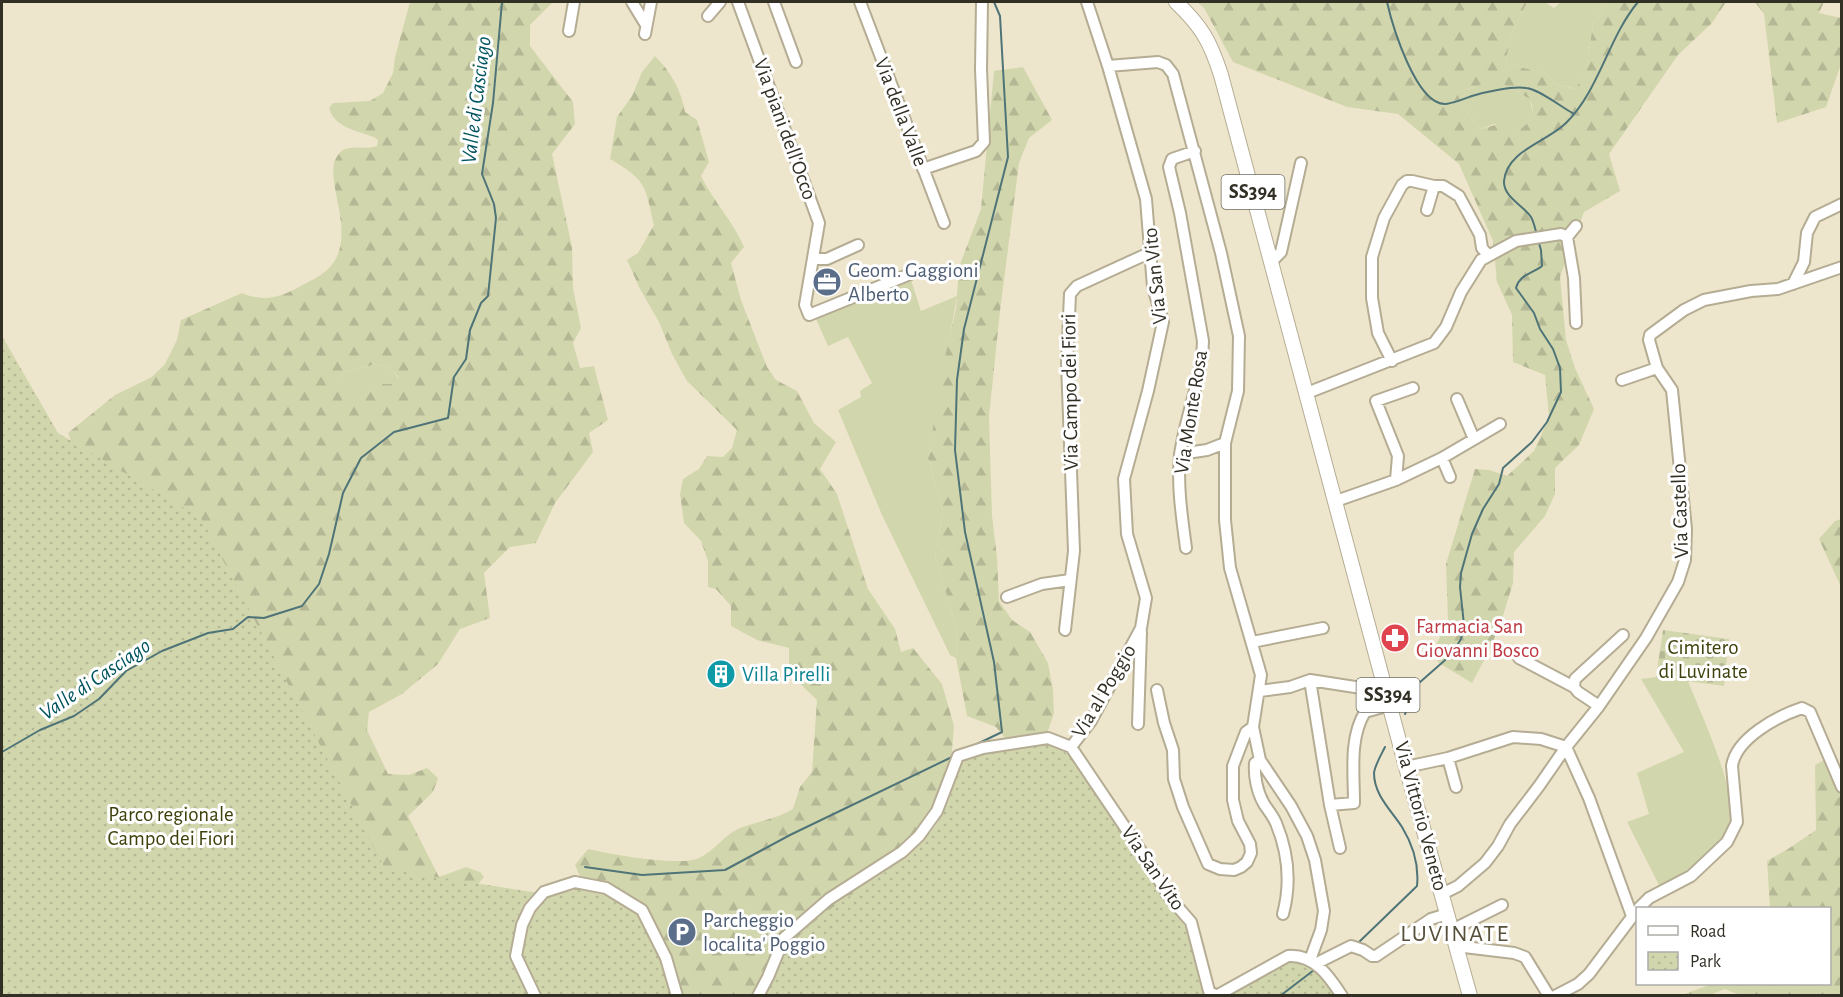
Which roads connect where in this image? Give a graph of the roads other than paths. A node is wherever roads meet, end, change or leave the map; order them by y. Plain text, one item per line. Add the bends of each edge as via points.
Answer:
1 (574, 2) edge
2 (632, 2) edge
3 (651, 2) edge
4 (720, 2) edge
5 (738, 2) edge
6 (774, 2) edge
7 (860, 2) edge
8 (982, 2) edge
9 (1087, 2) edge
10 (1176, 2) edge
11 (708, 16) dead end
12 (568, 31) dead end
13 (796, 62) dead end
14 (1108, 66) junction
15 (1195, 151) junction
16 (1301, 163) dead end
17 (923, 169) junction
18 (1434, 186) junction
19 (1842, 204) edge
20 (1427, 210) dead end
21 (944, 223) dead end
22 (1576, 226) dead end
23 (1566, 237) junction
24 (858, 245) dead end
25 (1149, 253) junction
26 (1488, 255) junction
27 (813, 258) junction
28 (1272, 261) junction
29 (1842, 267) edge
30 (915, 272) dead end
31 (1792, 284) junction
32 (1575, 323) dead end
33 (1392, 361) junction
34 (1657, 368) junction
35 (1622, 380) dead end
36 (1413, 388) dead end
37 (1307, 393) junction
38 (1457, 399) dead end
39 (1500, 424) dead end
40 (1474, 439) junction
41 (1225, 443) junction
42 (1130, 452) joint
43 (1180, 454) junction
44 (1442, 458) junction
45 (1450, 477) dead end
46 (1396, 480) junction
47 (1336, 501) junction
48 (1186, 548) dead end
49 (1070, 580) junction
50 (1007, 597) dead end
51 (1141, 628) junction
52 (1323, 628) dead end
53 (1065, 630) dead end
54 (1623, 635) dead end
55 (1252, 642) junction
56 (1519, 658) dead end
57 (1310, 680) junction
58 (1574, 687) junction
59 (1157, 690) dead end
60 (1260, 691) junction
61 (1388, 699) junction
62 (1599, 706) junction
63 (1138, 724) dead end
64 (1253, 727) junction
65 (1071, 747) junction
66 (1566, 747) junction
67 (1448, 758) junction
68 (1260, 760) junction
69 (1406, 766) junction
70 (1456, 787) dead end
71 (1842, 788) edge
72 (1330, 805) junction
73 (1340, 848) dead end
74 (1442, 894) junction
75 (1502, 905) dead end
76 (1641, 907) edge
77 (1636, 912) edge
78 (1283, 914) dead end
79 (1447, 914) junction
80 (1452, 930) junction
81 (1458, 948) junction
82 (1313, 962) junction
83 (535, 996) edge
84 (677, 996) edge
85 (758, 996) edge
86 (1216, 996) edge
87 (1342, 996) edge
88 (1470, 996) edge
89 (1549, 996) edge
90 (1555, 996) edge

1 - 12 street
2 - 3 street via 645,29
4 - 11 street
5 - 27 street, Via piani dell'Occo via 819,223
6 - 13 street
7 - 17 street, Via della Valle
8 - 17 street via 984,142 976,151
9 - 14 street, Via San Vito
10 - 28 main road, SS394 via 1212,46
14 - 15 street via 1158,62 1166,65 1173,74
14 - 25 street, Via San Vito via 1146,199
15 - 41 street via 1239,336 1238,391
15 - 43 street, Via Monte Rosa via 1174,157 1169,164 1203,341
16 - 28 street via 1281,252
17 - 21 street, Via della Valle
18 - 20 street
18 - 26 street via 1443,186 1459,196
18 - 33 street via 1412,181 1402,185 1384,218 1372,257 1372,298 1378,333
19 - 31 street via 1815,217 1807,232 1804,262
22 - 23 street
23 - 26 street via 1561,234 1516,241
23 - 32 street via 1574,278
24 - 27 street via 827,259
25 - 42 street, Via San Vito via 1163,322
25 - 49 street, Via Campo dei Fiori via 1077,286 1070,294 1067,363 1074,551
26 - 33 street via 1461,292 1446,327 1434,342
27 - 30 street, Via piani dell'Occo via 805,305 809,315
28 - 37 main road, SS394
29 - 31 street, Via Castello
31 - 34 street, Via Castello via 1704,300 1684,310 1650,335
33 - 37 street
34 - 35 street
34 - 62 street, Via Castello via 1672,390 1686,560 1656,622
36 - 46 street via 1376,401 1398,456
37 - 47 main road, Via Vittorio Veneto / SS394
38 - 40 street
39 - 40 street
40 - 44 street
41 - 43 street
41 - 55 street via 1225,520 1230,568
42 - 51 street, Via al Poggio via 1124,494 1127,534 1146,598
43 - 48 street, Via Monte Rosa via 1179,496
44 - 45 street
44 - 46 street
46 - 47 street
47 - 61 main road, Via Vittorio Veneto / SS394
49 - 50 street via 1042,584
49 - 53 street, Via Campo dei Fiori
51 - 63 street, Via al Poggio
51 - 65 street, Via al Poggio via 1091,721
52 - 55 street
54 - 58 street via 1575,679
55 - 60 street via 1261,675
56 - 58 street
57 - 60 street
57 - 61 street
57 - 72 street
58 - 62 street
59 - 64 street via 1183,807 1208,864 1220,869 1241,867 1251,853 1233,800 1233,766 1246,732
60 - 64 street
61 - 69 main road, Via Vittorio Veneto / SS394
61 - 72 street via 1365,712 1358,724 1354,803
62 - 66 street, Via Castello
64 - 68 street
65 - 85 street, Via al Poggio via 1048,738 958,756 938,811 919,836 902,852 829,899 784,938
65 - 86 street, Via San Vito via 1170,898 1191,922 1209,991
66 - 67 street via 1541,739 1513,737
66 - 74 street, Via Castello via 1485,863
66 - 77 street
67 - 69 street
67 - 70 street
68 - 78 street via 1255,763 1254,775 1262,801 1276,822 1287,859
68 - 82 street via 1291,806 1315,860 1324,911
69 - 74 main road, Via Vittorio Veneto / SS394
71 - 76 street via 1810,712 1802,708 1780,716 1752,736 1734,758 1737,822 1727,842 1691,876 1649,898
72 - 73 street
74 - 79 main road, Via Vittorio Veneto / SS394
75 - 80 street
77 - 90 street via 1589,974
79 - 80 main road, Via Vittorio Veneto / SS394
79 - 82 street via 1431,919 1384,952 1372,956 1352,946
80 - 81 main road, Via Vittorio Veneto / SS394
81 - 88 main road, Via Vittorio Veneto / SS394
81 - 89 street via 1525,957
82 - 86 street, Via San Vito via 1298,955 1288,956
82 - 87 street
83 - 84 street via 516,956 522,925 544,892 575,882 606,888 642,910 666,958

